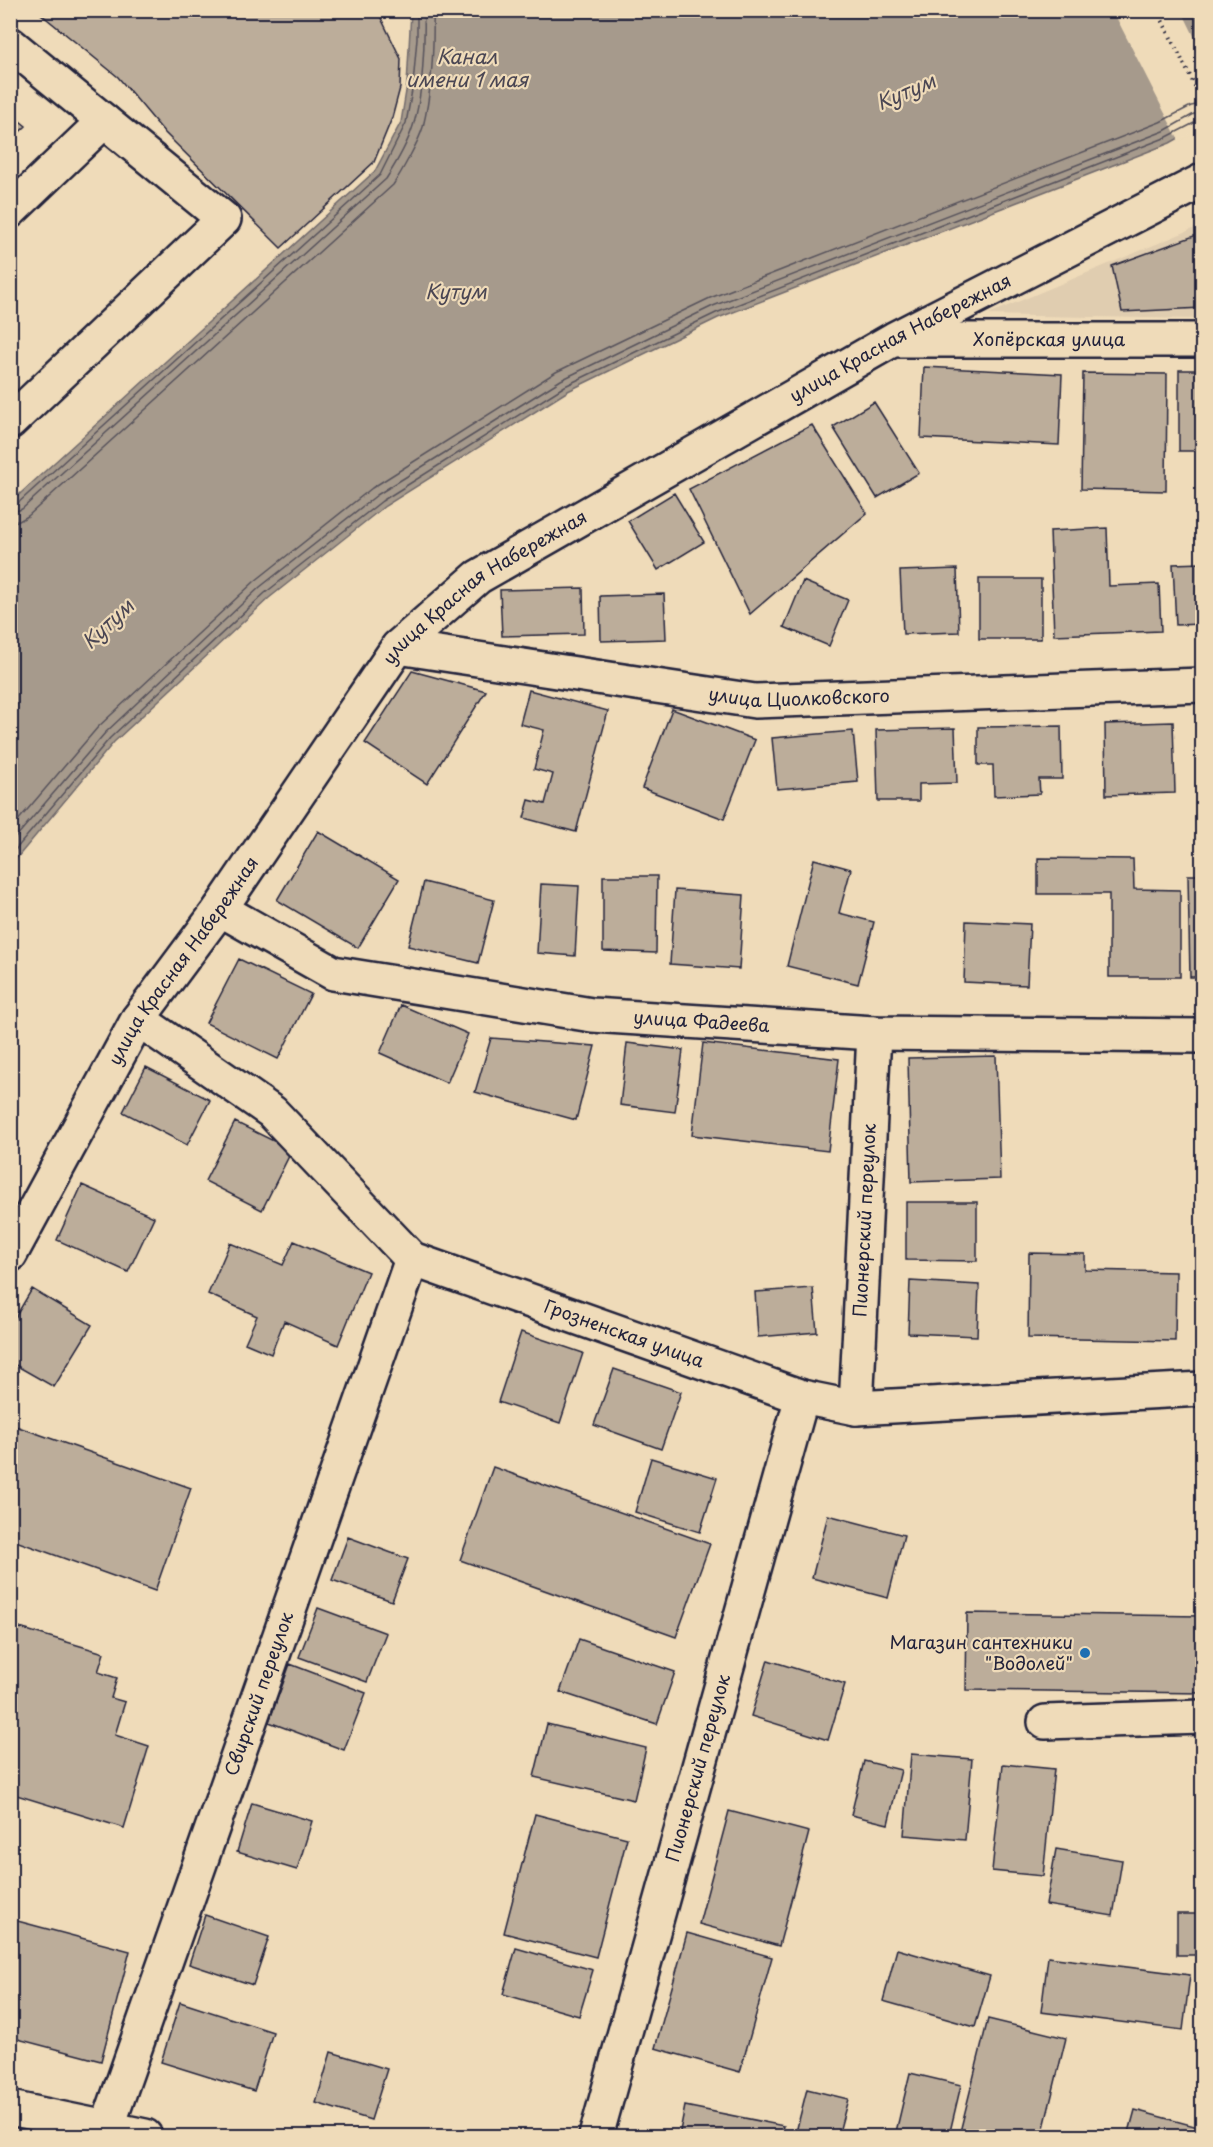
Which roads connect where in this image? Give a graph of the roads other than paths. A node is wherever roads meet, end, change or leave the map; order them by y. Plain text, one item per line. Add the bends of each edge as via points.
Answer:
1 (10, 44) edge
2 (104, 121) junction
3 (1203, 181) edge
4 (10, 212) edge
5 (894, 339) junction
6 (1203, 340) edge
7 (10, 422) edge
8 (398, 647) junction
9 (1203, 685) edge
10 (220, 909) junction
11 (138, 1019) junction
12 (874, 1033) junction
13 (1203, 1036) edge
14 (10, 1255) edge
15 (412, 1259) junction
16 (1203, 1389) edge
17 (802, 1397) junction
18 (856, 1408) junction
19 (1203, 1717) edge
20 (1045, 1722) dead end
21 (10, 2108) edge
22 (107, 2128) junction
23 (145, 2136) edge
24 (596, 2136) edge

1 - 2 street
2 - 4 street
2 - 7 street via 224,219
3 - 5 street, улица Красная Набережная
5 - 6 street, Хопёрская улица
5 - 8 street, улица Красная Набережная via 478,577
8 - 9 street, улица Циолковского via 755,701
8 - 10 street, улица Красная Набережная
10 - 11 street, улица Красная Набережная
10 - 12 street, улица Фадеева via 333,973 592,1015
11 - 14 street, улица Красная Набережная
11 - 15 street, Грозненская улица via 272,1112
12 - 13 street, улица Фадеева
12 - 18 street, Пионерский переулок
15 - 17 street, Грозненская улица
15 - 22 street, Свирский переулок
16 - 18 street, Грозненская улица
17 - 18 street, Грозненская улица
17 - 24 street, Пионерский переулок
19 - 20 street
21 - 22 street
22 - 23 street

